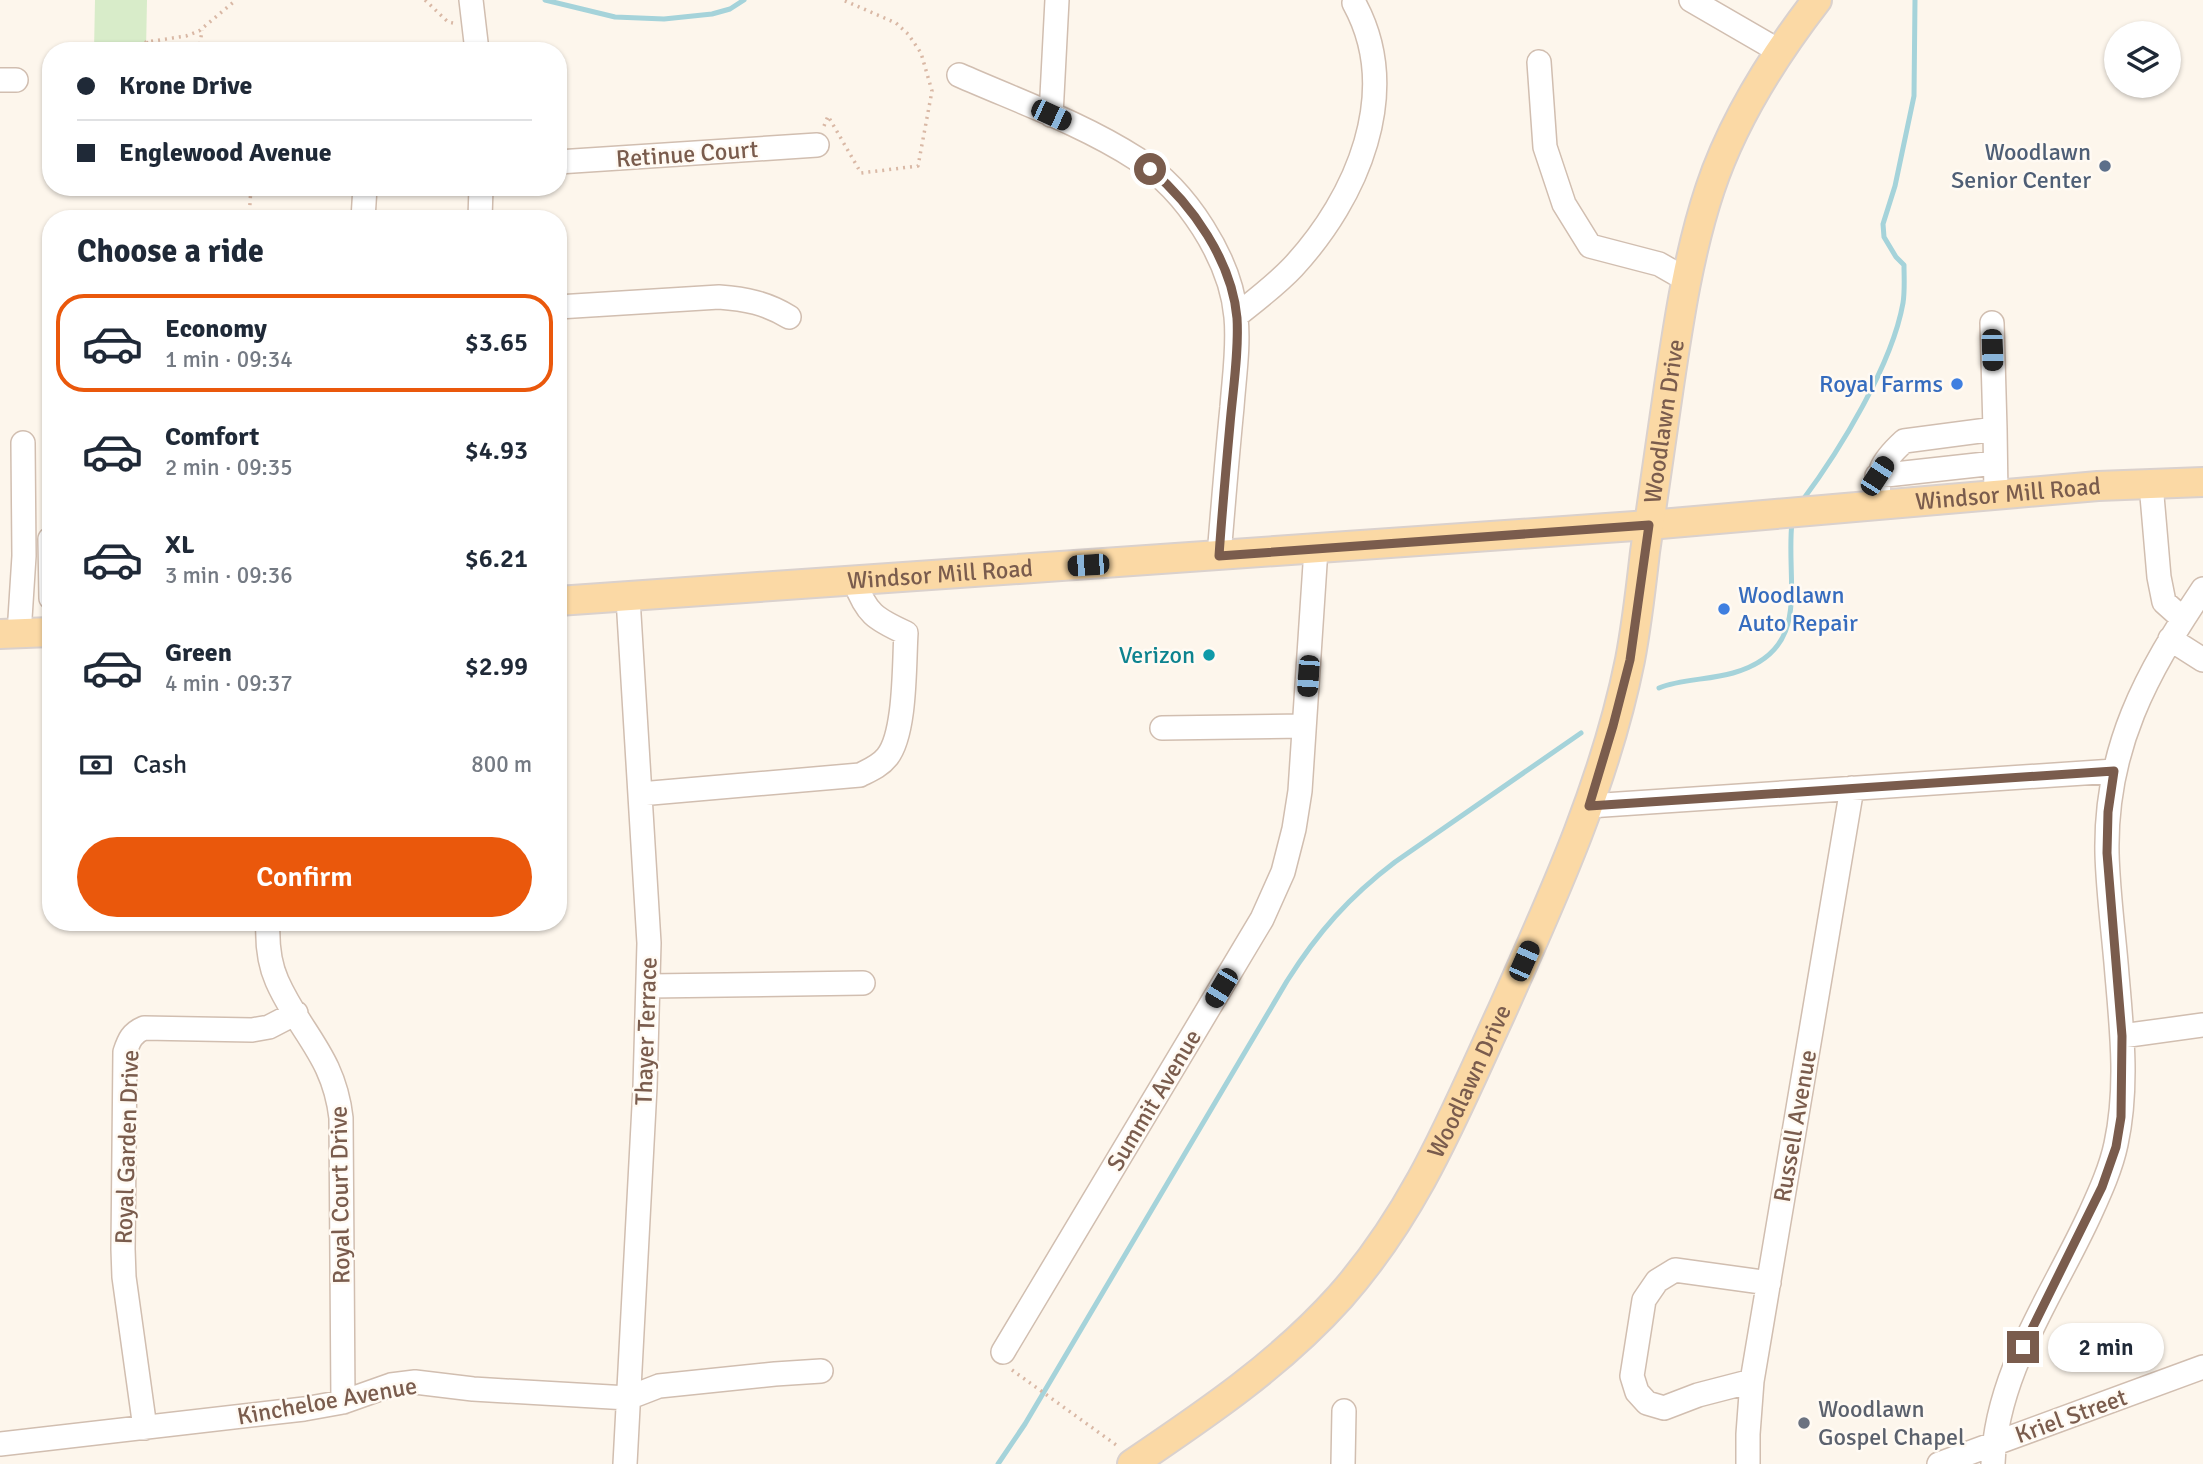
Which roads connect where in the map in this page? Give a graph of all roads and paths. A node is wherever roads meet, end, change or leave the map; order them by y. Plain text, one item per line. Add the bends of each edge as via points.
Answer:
1 (236, 0) edge
2 (425, 0) edge
3 (471, 0) edge
4 (843, 0) edge
5 (1057, 0) edge
6 (1691, 0) edge
7 (1817, 0) edge
8 (1354, 3) dead end
9 (203, 28) junction
10 (476, 39) edge
11 (146, 42) edge
12 (199, 42) edge
13 (1779, 51) junction
14 (1539, 62) dead end
15 (959, 75) dead end
16 (1051, 115) junction
17 (817, 145) joint
18 (567, 161) edge
19 (1687, 280) junction
20 (567, 306) edge
21 (1237, 316) junction
22 (789, 317) dead end
23 (1992, 323) dead end
24 (1995, 429) junction
25 (23, 443) dead end
26 (1995, 463) junction
27 (1877, 476) junction
28 (2203, 482) edge
29 (2151, 484) junction
30 (1996, 495) junction
31 (1879, 505) junction
32 (1649, 525) junction
33 (1316, 549) junction
34 (1219, 556) junction
35 (855, 582) junction
36 (2203, 589) edge
37 (628, 598) junction
38 (567, 601) edge
39 (2183, 619) junction
40 (42, 632) edge
41 (9, 634) edge
42 (2170, 639) junction
43 (2203, 660) edge
44 (1304, 726) junction
45 (1162, 728) dead end
46 (2114, 771) junction
47 (1852, 788) junction
48 (640, 794) junction
49 (1589, 806) junction
50 (268, 931) edge
51 (863, 982) dead end
52 (649, 986) junction
53 (296, 1013) junction
54 (2203, 1025) edge
55 (2122, 1036) junction
56 (1769, 1283) junction
57 (1003, 1352) joint
58 (2203, 1367) edge
59 (821, 1371) dead end
60 (1752, 1381) junction
61 (628, 1398) junction
62 (342, 1402) junction
63 (1345, 1411) dead end
64 (145, 1428) junction
65 (0, 1444) edge
66 (1993, 1454) edge
67 (1134, 1462) edge
68 (625, 1464) edge
69 (1343, 1464) edge
70 (1748, 1464) edge
71 (1939, 1464) edge

1 - 9 path
2 - 10 path via 448,22
3 - 10 street
4 - 17 path via 896,23 908,34 921,52 932,91 918,166 861,173 828,116
5 - 16 street
6 - 13 street
7 - 13 main road, Woodlawn Drive
8 - 21 street via 1370,40 1375,79 1374,108 1356,173 1338,207 1294,266
9 - 11 path via 186,36
9 - 12 path
13 - 19 main road, Woodlawn Drive via 1727,145 1710,189
14 - 19 street via 1545,147 1564,204 1590,246 1659,264
15 - 16 street
16 - 21 street via 1140,160 1186,204 1211,240
17 - 18 street, Retinue Court
19 - 32 main road, Woodlawn Drive
20 - 22 street via 719,297 768,304
21 - 34 street
23 - 24 street
24 - 26 street
24 - 27 street via 1904,441
25 - 41 street via 24,556
26 - 27 street
26 - 30 street
27 - 31 street
28 - 29 main road, Windsor Mill Road
29 - 30 main road, Windsor Mill Road
29 - 39 street via 2164,602
30 - 31 main road, Windsor Mill Road
31 - 32 main road, Windsor Mill Road
32 - 33 main road, Windsor Mill Road
32 - 49 main road, Woodlawn Drive via 1630,660
33 - 34 main road, Windsor Mill Road
33 - 44 street, Summit Avenue
34 - 35 main road, Windsor Mill Road
35 - 37 main road, Windsor Mill Road
35 - 48 street via 869,612 906,633 897,740 879,765 860,775
36 - 39 street
37 - 38 main road, Windsor Mill Road
37 - 48 street, Thayer Terrace
39 - 42 street
40 - 41 main road
42 - 43 street
42 - 46 street via 2139,696
44 - 45 street
44 - 57 street, Summit Avenue via 1294,829 1283,872 1262,919
46 - 47 street
46 - 55 street via 2107,853
47 - 49 street
47 - 56 street, Russell Avenue
48 - 52 street, Thayer Terrace
49 - 67 main road, Woodlawn Drive via 1438,1152 1394,1227 1340,1297 1290,1349 1238,1391
50 - 53 street, Royal Court Drive via 270,961
51 - 52 street
52 - 61 street, Thayer Terrace
53 - 62 street, Royal Court Drive via 321,1054 338,1095 341,1118
53 - 64 street, Royal Garden Drive via 252,1030 144,1028 128,1041 124,1277
54 - 55 street
55 - 66 street via 2123,1084 2116,1147 2083,1229 2015,1364
56 - 60 street, Russell Avenue
56 - 60 street via 1675,1270 1657,1282 1644,1300 1632,1376 1647,1403 1664,1408
57 - 67 path via 1010,1368
58 - 66 street, Kriel Street
59 - 61 street, Kincheloe Avenue via 659,1386
60 - 70 street, Russell Avenue
61 - 62 street, Kincheloe Avenue via 415,1382
61 - 68 street, Thayer Terrace
62 - 64 street, Kincheloe Avenue
63 - 69 street
64 - 65 street, Kincheloe Avenue
66 - 71 street, Kriel Street

